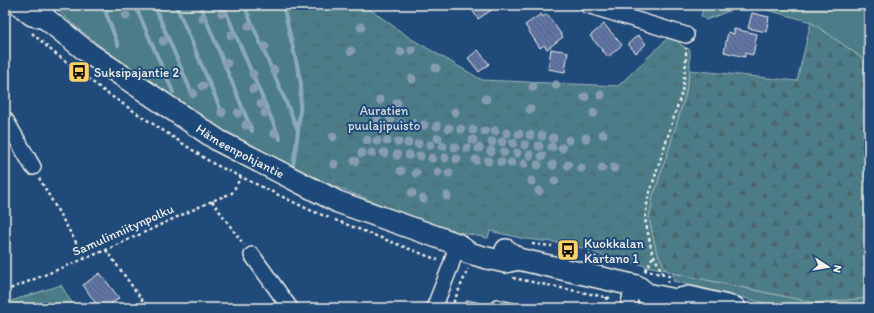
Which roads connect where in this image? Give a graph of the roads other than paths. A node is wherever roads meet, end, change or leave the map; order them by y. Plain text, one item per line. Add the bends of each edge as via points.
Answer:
1 (20, 5) edge
2 (587, 5) edge
3 (41, 11) edge
4 (686, 35) road end
5 (5, 119) edge
6 (33, 167) road end
7 (457, 244) junction
8 (252, 255) road end
9 (638, 280) junction
10 (496, 303) dead end
11 (290, 308) edge
12 (434, 308) edge
13 (517, 308) edge
14 (628, 308) edge
15 (735, 308) edge

1 - 3 main road, Hämeenpohjantie via 32,15
2 - 4 street
3 - 7 main road, Hämeenpohjantie via 90,54 219,141 338,202
5 - 6 street
7 - 9 main road, Hämeenpohjantie via 471,242 508,251 518,259
7 - 12 street
8 - 11 street
9 - 14 street
9 - 15 main road, Hämeenpohjantie via 679,289 689,297
10 - 13 lane

